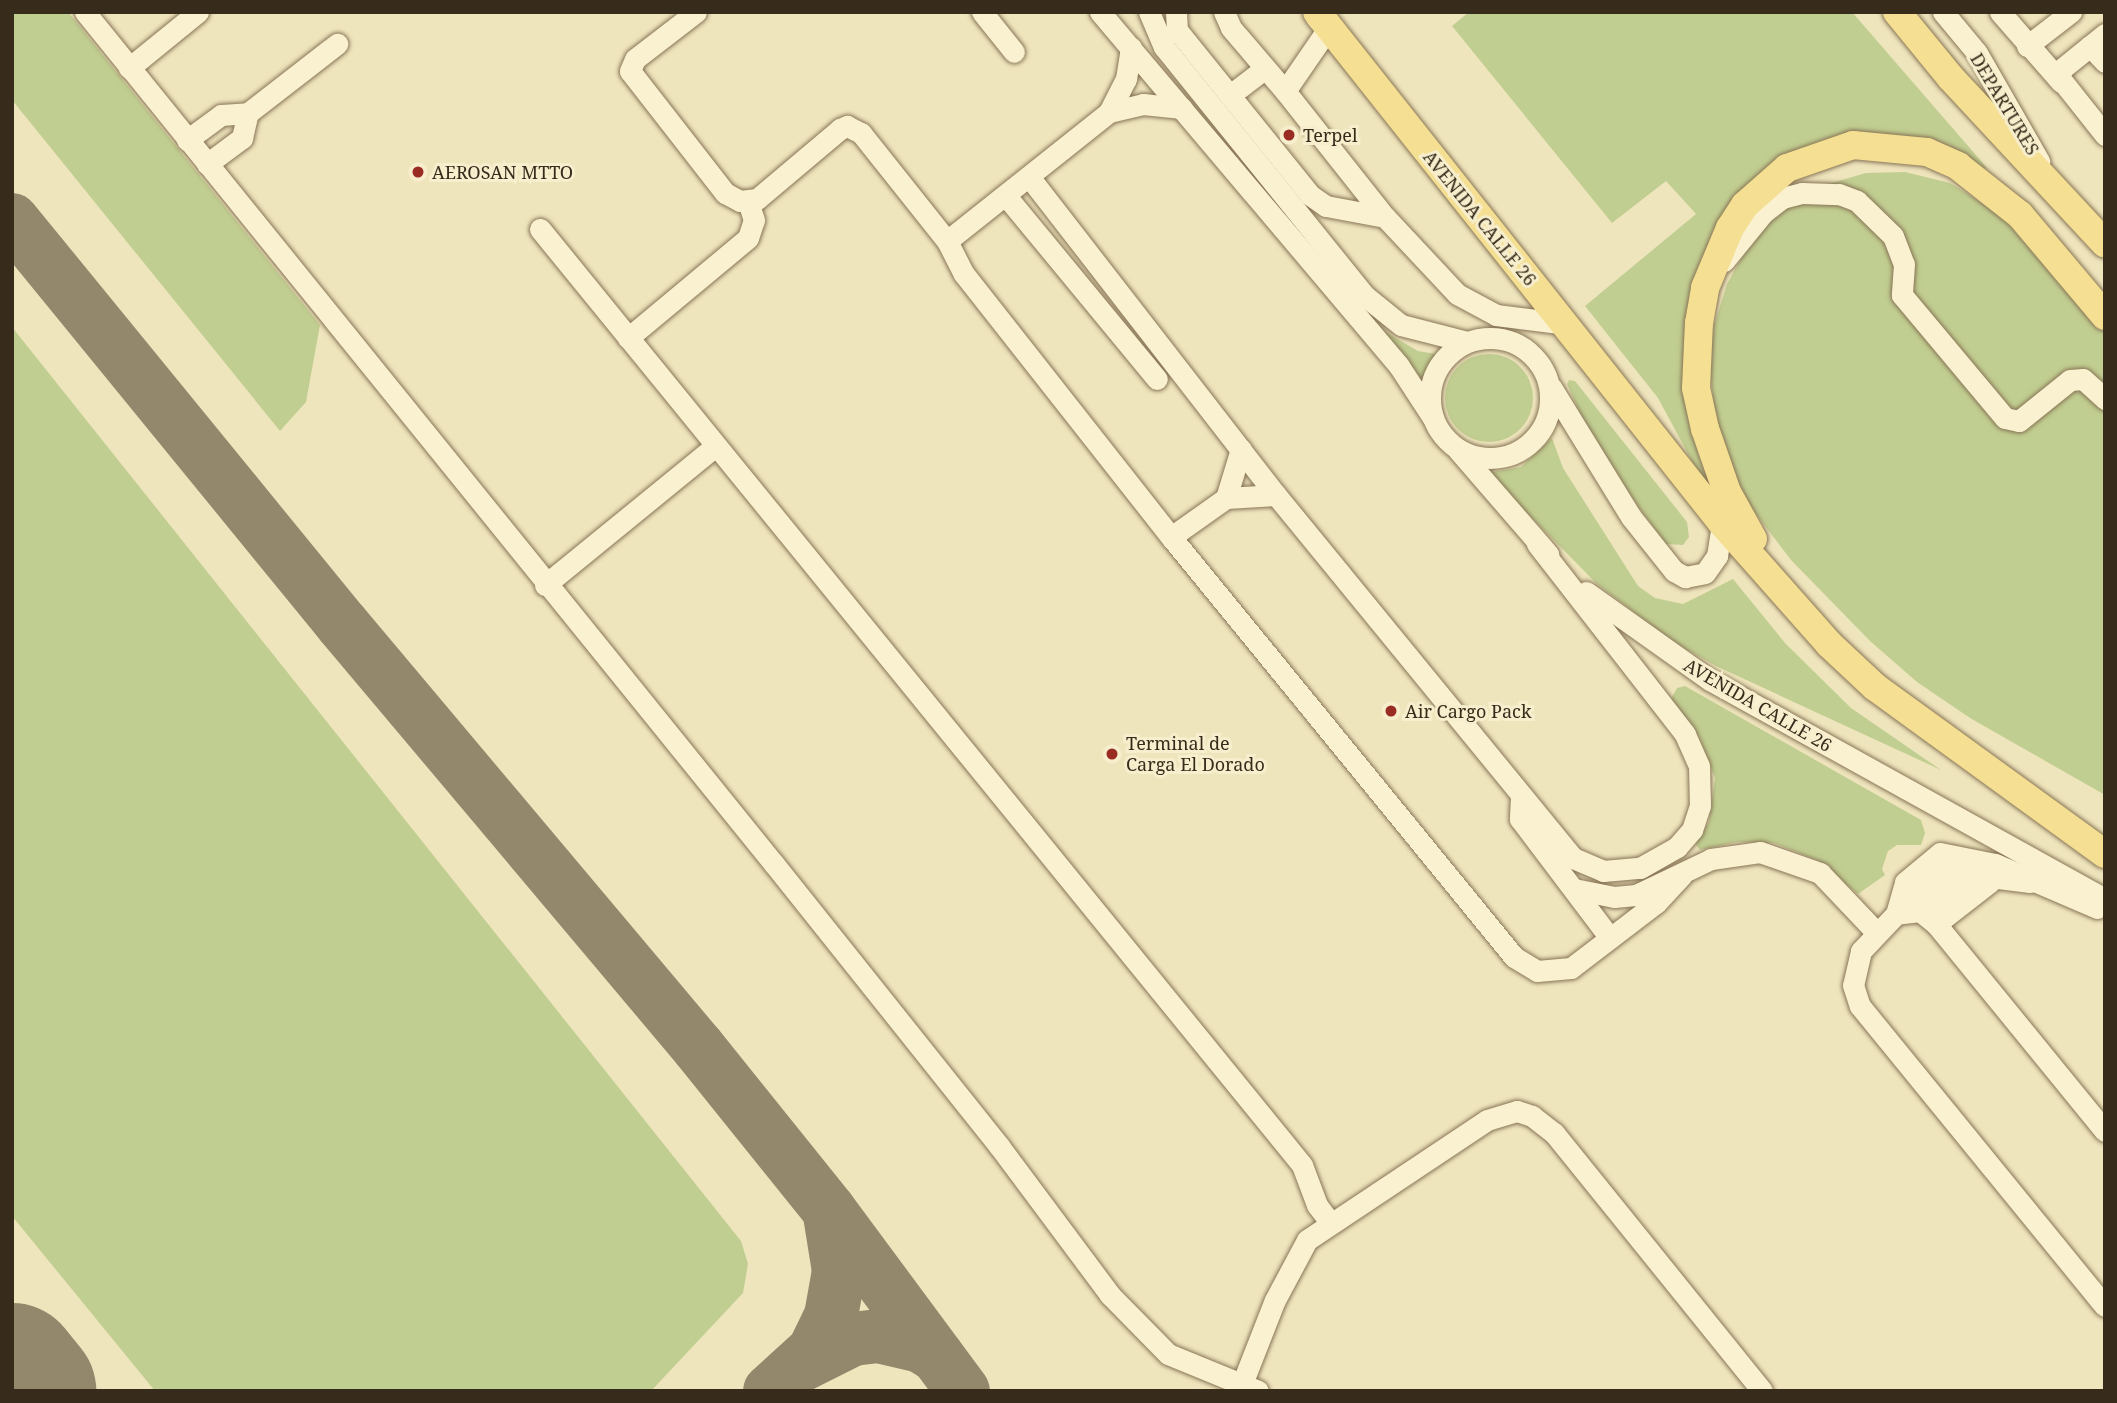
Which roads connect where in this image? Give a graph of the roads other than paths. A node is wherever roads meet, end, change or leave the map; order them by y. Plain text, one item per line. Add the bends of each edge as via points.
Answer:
1 (85, 12) edge
2 (198, 12) edge
3 (696, 12) edge
4 (982, 12) edge
5 (1100, 12) edge
6 (1149, 12) edge
7 (1176, 12) edge
8 (1224, 12) edge
9 (1897, 12) edge
10 (1943, 12) edge
11 (2000, 12) edge
12 (2071, 12) edge
13 (1319, 18) edge
14 (2097, 40) edge
15 (337, 44) dead end
16 (2027, 46) junction
17 (1130, 47) junction
18 (1014, 52) dead end
19 (2105, 62) edge
20 (129, 68) junction
21 (1264, 69) junction
22 (2061, 82) junction
23 (1285, 91) junction
24 (1230, 95) junction
25 (1182, 108) junction
26 (248, 113) junction
27 (1106, 115) junction
28 (2105, 135) edge
29 (187, 140) junction
30 (207, 164) junction
31 (1030, 178) junction
32 (1006, 196) junction
33 (2061, 199) junction
34 (748, 201) junction
35 (1385, 217) junction
36 (540, 229) dead end
37 (947, 241) junction
38 (2105, 244) edge
39 (2105, 261) edge
40 (1704, 288) junction
41 (2105, 316) edge
42 (1567, 324) junction
43 (628, 338) junction
44 (1467, 342) junction
45 (1157, 379) dead end
46 (1550, 384) junction
47 (2105, 399) edge
48 (1433, 418) junction
49 (714, 447) junction
50 (1241, 449) junction
51 (1458, 450) junction
52 (1276, 495) junction
53 (1226, 498) junction
54 (1722, 523) junction
55 (1171, 537) junction
56 (1537, 544) junction
57 (545, 585) junction
58 (1793, 604) junction
59 (1929, 726) junction
60 (1521, 797) junction
61 (2105, 831) edge
62 (2105, 853) edge
63 (1997, 871) junction
64 (1682, 875) junction
65 (1574, 889) junction
66 (2105, 899) edge
67 (2105, 911) edge
68 (1896, 914) junction
69 (1928, 918) junction
70 (1876, 932) junction
71 (1610, 938) junction
72 (2105, 1131) edge
73 (1329, 1222) junction
74 (2105, 1306) edge
75 (1250, 1388) edge
76 (1762, 1391) edge

1 - 20 street
2 - 20 street
3 - 34 street via 635,59 631,77 725,193
4 - 18 street
5 - 17 street
6 - 44 street via 1164,47 1365,296 1401,325
7 - 24 street via 1178,30
8 - 21 street
9 - 33 main road
10 - 33 street, DEPARTURES via 1977,53
11 - 16 street
12 - 16 street
13 - 23 street
13 - 42 main road, AVENIDA CALLE 26
14 - 19 street
14 - 22 street via 2062,69
15 - 26 street
16 - 22 street
17 - 25 street
17 - 27 street via 1126,79
20 - 29 street
21 - 23 street
21 - 24 street
22 - 28 street
23 - 35 street
24 - 35 street via 1310,195 1326,206
25 - 27 street via 1143,104
25 - 48 street via 1399,366
26 - 29 street via 221,116
26 - 30 street via 242,138
27 - 31 street
29 - 30 street
30 - 57 street
31 - 32 street
31 - 50 street
32 - 37 street
32 - 45 street
33 - 38 main road
33 - 39 main road
34 - 37 street via 765,194 840,129 854,128
34 - 43 street via 754,220 748,238
35 - 42 street via 1457,294 1496,315
36 - 43 street
37 - 55 street via 964,274
40 - 41 main road via 1730,228 1765,185 1787,168 1819,155 1853,145 1889,145 1927,152 1958,166 1998,195
40 - 47 street via 1763,213 1782,198 1811,192 1839,194 1857,201 1893,236 1904,264 1902,295 2005,418 2019,421 2070,380 2094,385
40 - 58 main road via 1696,388 1705,429 1727,492
42 - 54 main road, AVENIDA CALLE 26
43 - 49 street
44 - 46 street via 1488,338 1527,350
44 - 48 street via 1451,352 1432,382
46 - 51 street via 1546,424 1518,453 1488,458
46 - 54 street via 1631,517 1674,571 1685,577 1705,573 1717,556
48 - 51 street
49 - 57 street
49 - 73 street via 1302,1165 1317,1205
50 - 52 street
50 - 53 street
51 - 56 street, AVENIDA CALLE 26
52 - 53 street
52 - 60 street
53 - 55 street
54 - 58 main road, AVENIDA CALLE 26
55 - 71 street via 1514,957 1537,971 1560,972
56 - 60 street via 1685,734 1702,787 1696,821 1677,847 1651,864 1614,873 1573,858
56 - 66 street, AVENIDA CALLE 26 via 1600,605 1710,680
57 - 75 street via 974,1113 1110,1295 1168,1354
58 - 59 main road, AVENIDA CALLE 26 via 1855,670
59 - 61 main road, AVENIDA CALLE 26
59 - 62 main road, AVENIDA CALLE 26
60 - 65 street via 1520,819
63 - 67 street
63 - 68 street via 1951,864
63 - 69 street via 1961,882
64 - 65 street via 1626,897
64 - 70 street via 1727,854 1760,852 1792,859 1832,883
64 - 71 street via 1657,903
65 - 71 street
68 - 69 street
68 - 70 street
69 - 72 street
70 - 74 street via 1861,951 1853,974 1860,1006
73 - 75 street via 1295,1256
73 - 76 street via 1365,1205 1487,1119 1517,1111 1532,1116 1554,1133

